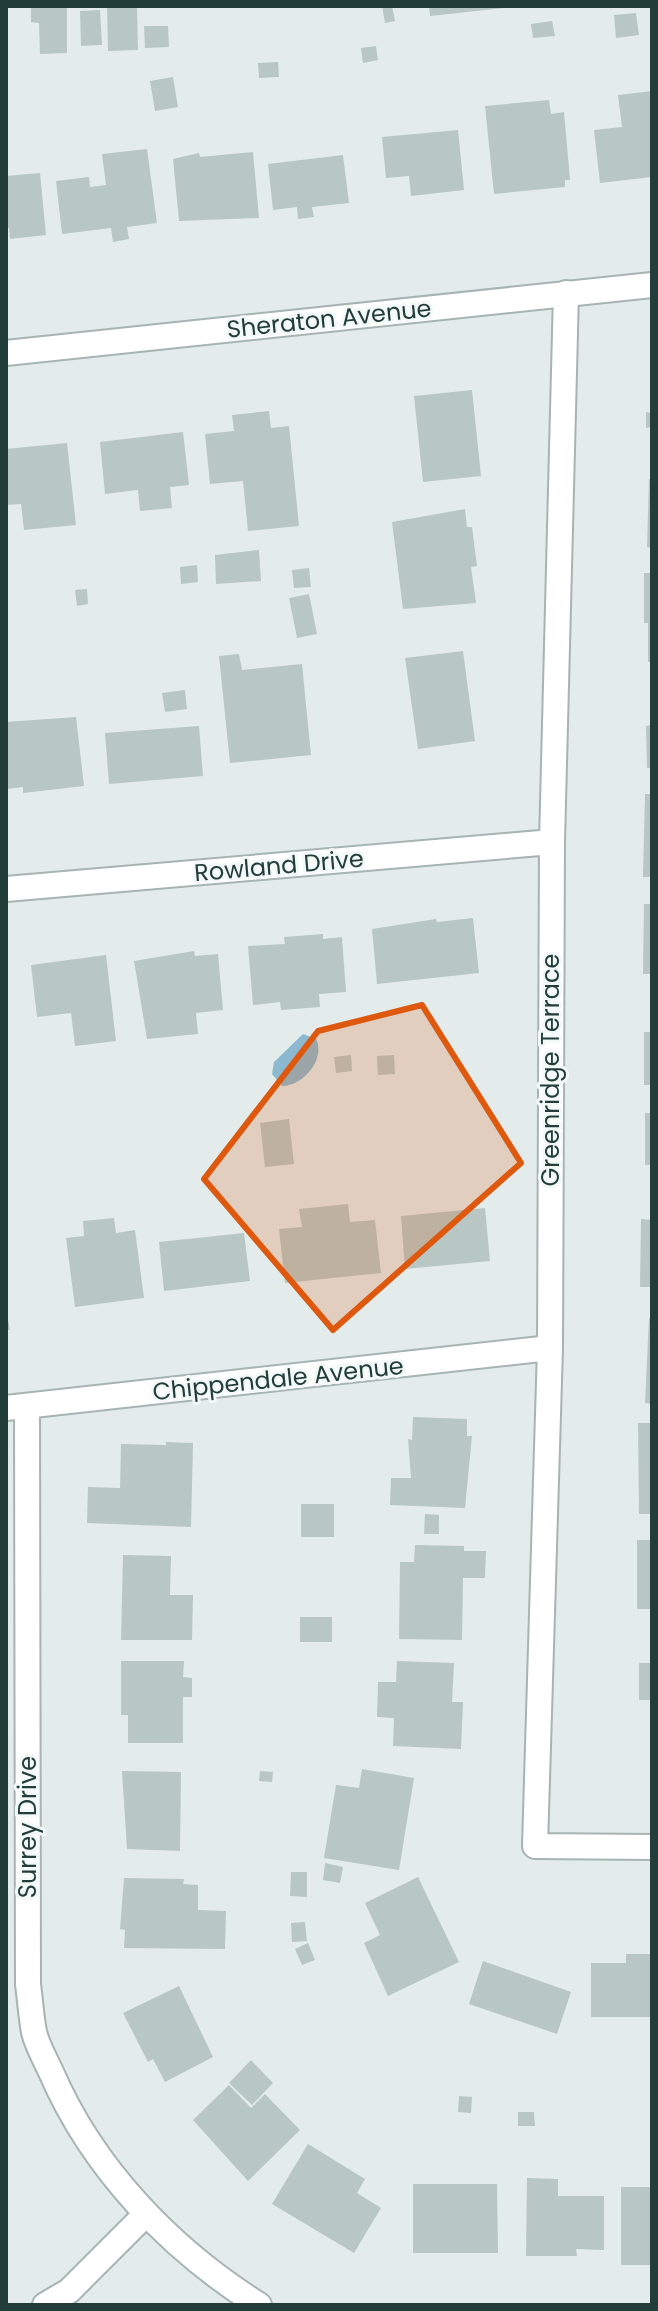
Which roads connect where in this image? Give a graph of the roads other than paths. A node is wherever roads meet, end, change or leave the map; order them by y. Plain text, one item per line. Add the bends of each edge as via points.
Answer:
1 (652, 285) edge
2 (566, 293) junction
3 (6, 353) edge
4 (552, 842) junction
5 (6, 889) edge
6 (550, 1348) junction
7 (17, 1407) edge
8 (652, 1847) edge
9 (145, 2215) junction
10 (45, 2305) edge
11 (259, 2305) edge

1 - 2 street, Sheraton Avenue
2 - 3 street, Sheraton Avenue
2 - 4 street, Greenridge Terrace
4 - 5 street, Rowland Drive
4 - 6 street, Greenridge Terrace
6 - 7 street, Chippendale Avenue
6 - 8 street, Greenridge Terrace via 535,1846
7 - 9 street, Surrey Drive via 28,1984 34,2034 68,2106
9 - 10 street via 69,2291
9 - 11 street, Surrey Drive

